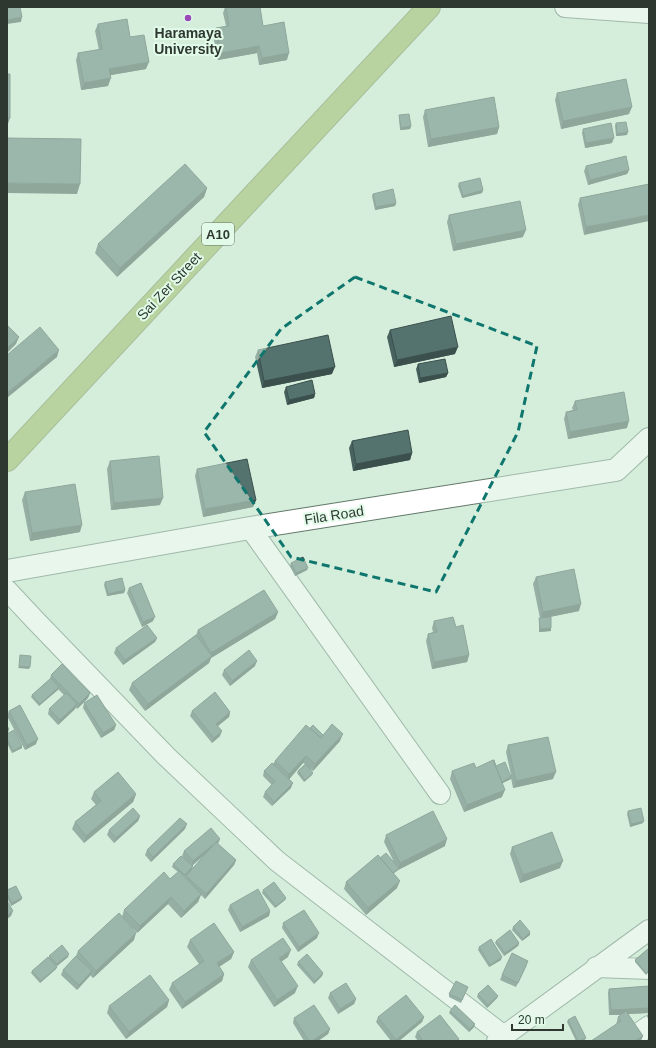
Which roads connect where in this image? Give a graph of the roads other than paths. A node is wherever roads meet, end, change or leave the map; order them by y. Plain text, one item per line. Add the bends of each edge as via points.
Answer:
1 (429, 7) edge
2 (565, 7) edge
3 (649, 13) edge
4 (649, 439) edge
5 (7, 460) edge
6 (250, 528) junction
7 (7, 571) edge
8 (7, 590) edge
9 (440, 794) dead end
10 (649, 930) edge
11 (596, 967) junction
12 (649, 969) edge
13 (649, 1026) edge
14 (501, 1039) edge
15 (628, 1041) edge

1 - 5 highway, Sai Zer Street / A10
2 - 3 street
4 - 6 street, Fila Road via 616,470
6 - 7 street, Fila Road
6 - 9 street
8 - 14 street via 166,756 277,861
10 - 11 street
11 - 12 street
11 - 14 street
13 - 15 street

